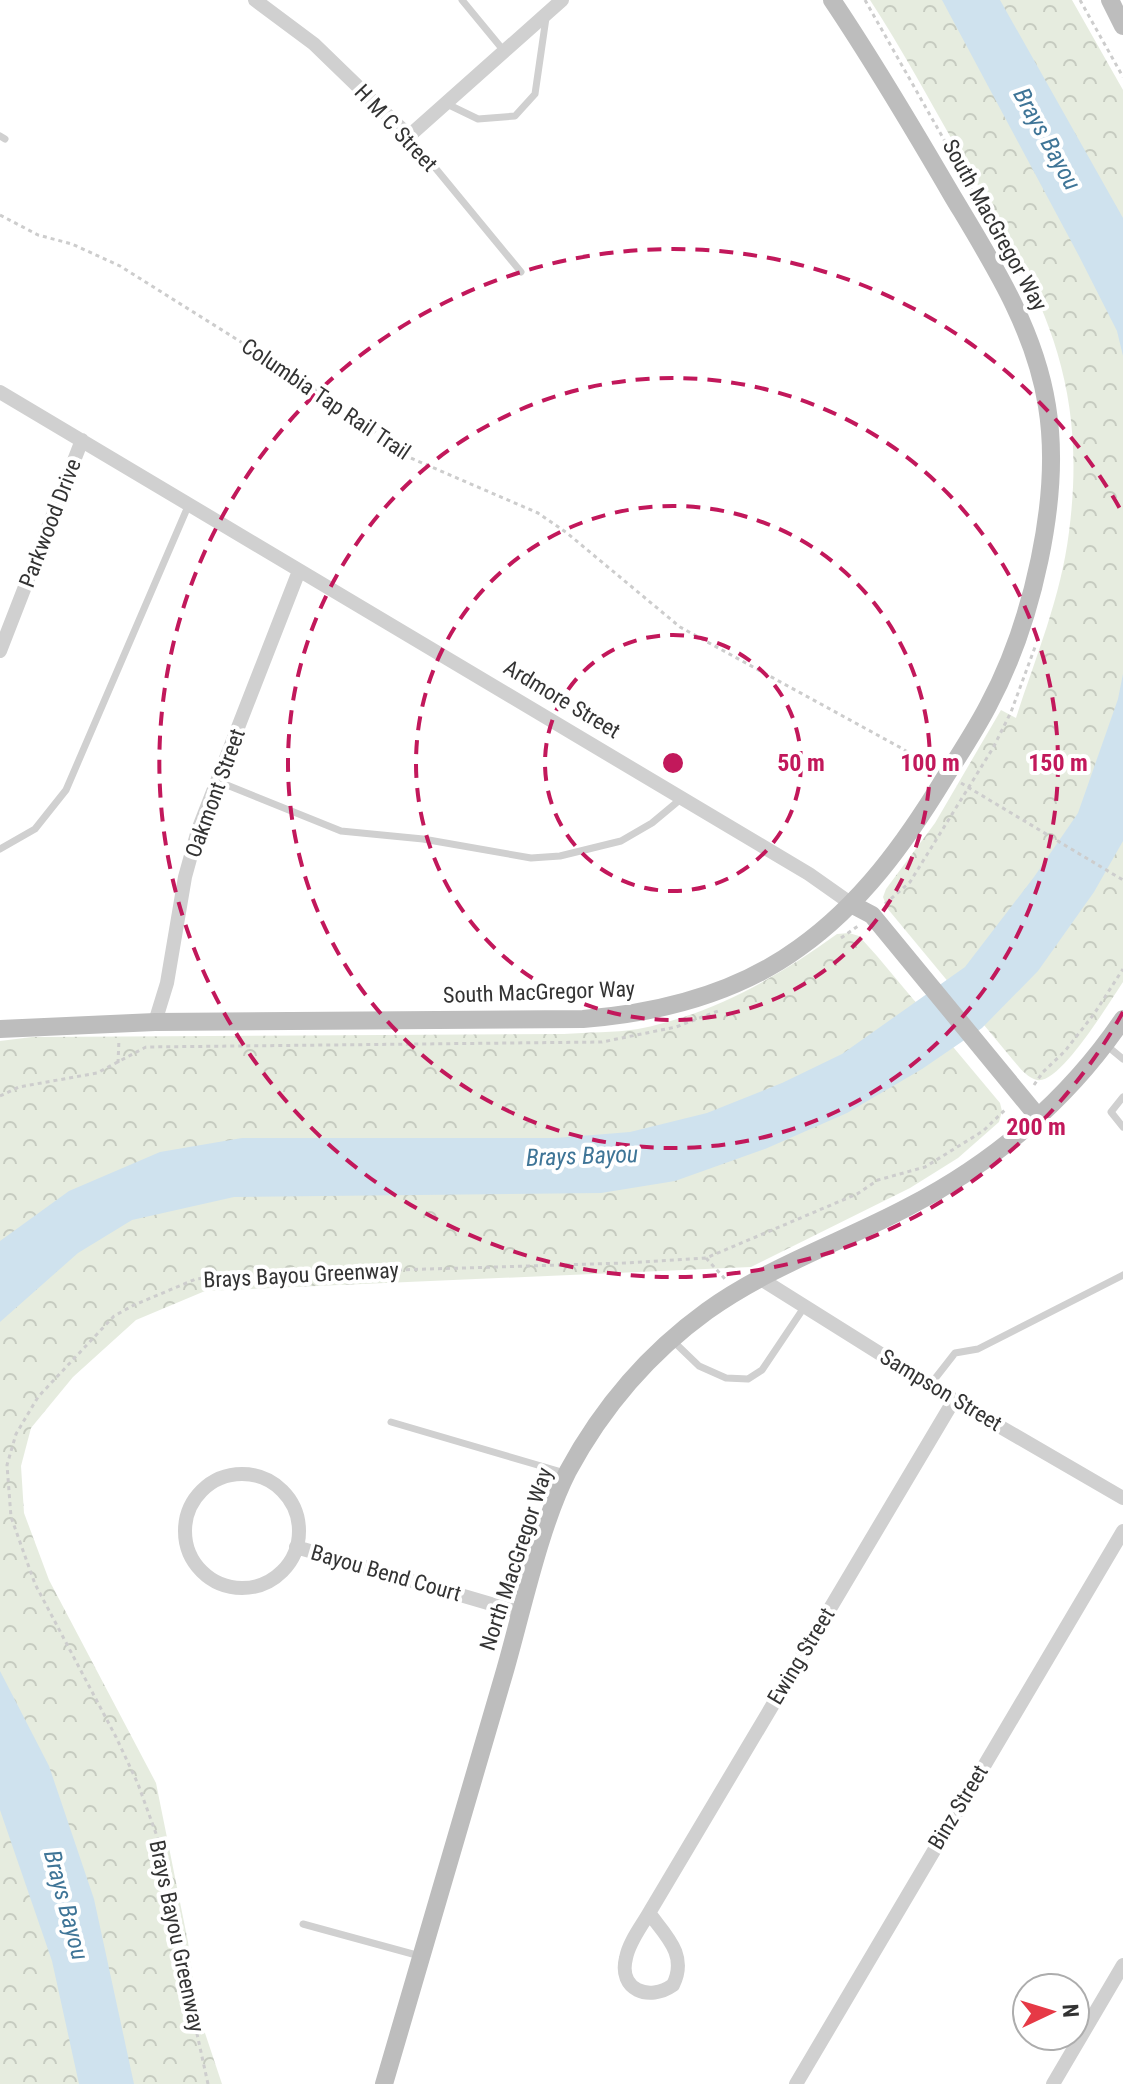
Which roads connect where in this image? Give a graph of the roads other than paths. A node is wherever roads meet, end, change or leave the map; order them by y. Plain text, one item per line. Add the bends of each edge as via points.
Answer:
1 (462, 0) edge
2 (562, 0) edge
3 (832, 0) edge
4 (259, 1) edge
5 (547, 13) junction
6 (505, 51) junction
7 (447, 104) junction
8 (409, 136) junction
9 (521, 272) dead end
10 (0, 392) edge
11 (82, 440) junction
12 (189, 504) junction
13 (299, 571) junction
14 (0, 651) edge
15 (217, 781) junction
16 (682, 798) junction
17 (0, 849) edge
18 (853, 905) junction
19 (1123, 1019) edge
20 (155, 1022) junction
21 (0, 1029) edge
22 (1106, 1045) junction
23 (1123, 1059) edge
24 (1123, 1097) edge
25 (1039, 1118) junction
26 (1123, 1127) edge
27 (1123, 1275) edge
28 (761, 1279) junction
29 (805, 1306) junction
30 (671, 1339) junction
31 (930, 1385) junction
32 (954, 1400) junction
33 (391, 1422) dead end
34 (567, 1474) junction
35 (1123, 1498) edge
36 (1123, 1531) edge
37 (296, 1547) junction
38 (522, 1613) junction
39 (649, 1913) junction
40 (303, 1924) dead end
41 (422, 1956) junction
42 (1123, 1965) edge
43 (384, 2084) edge
44 (796, 2084) edge
45 (1053, 2084) edge

1 - 6 lane
2 - 5 street
3 - 18 main road, South MacGregor Way via 880,71 1005,285 1034,352 1048,407 1051,489 1039,567 989,704 923,813
4 - 8 street, H M C Street via 314,44
5 - 6 street
5 - 7 lane via 535,94 515,116 478,119
6 - 7 street
7 - 8 street
8 - 9 lane, H M C Street
10 - 11 street, Ardmore Street
11 - 12 street, Ardmore Street
11 - 14 street, Parkwood Drive
12 - 13 street, Ardmore Street
12 - 17 lane via 66,790 35,829
13 - 15 street, Oakmont Street
13 - 16 street, Ardmore Street
15 - 16 lane via 341,831 531,858 621,841
15 - 20 street, Oakmont Street via 185,877
16 - 18 street, Ardmore Street
18 - 20 main road, South MacGregor Way via 798,949 747,979 694,1000 621,1016
18 - 25 main road, Ardmore Street via 872,915
19 - 22 main road, North MacGregor Way
20 - 21 main road, South MacGregor Way
22 - 23 lane
22 - 25 main road, North MacGregor Way
24 - 26 lane via 1111,1112
25 - 28 main road, North MacGregor Way via 964,1177
27 - 31 lane via 978,1349 955,1353
28 - 29 street, Sampson Street
28 - 30 main road, North MacGregor Way
29 - 30 lane via 762,1370 748,1379 726,1378 699,1366
29 - 31 street, Sampson Street
30 - 34 main road, North MacGregor Way via 610,1406
31 - 32 street, Sampson Street
32 - 35 street, Sampson Street
32 - 39 street, Ewing Street
33 - 34 lane
34 - 38 main road, North MacGregor Way
36 - 44 street, Binz Street
37 - 37 street, Bayou Bend Court via 296,1512 281,1490 258,1476 223,1477 201,1492 187,1515 185,1532 193,1558 210,1578 226,1586 261,1585 277,1577
37 - 38 street, Bayou Bend Court
38 - 41 main road, North MacGregor Way
39 - 39 street, Ewing Street via 624,1963 633,1988 654,1994 673,1985 679,1965 674,1945
40 - 41 lane
41 - 43 main road, North MacGregor Way
42 - 45 street

